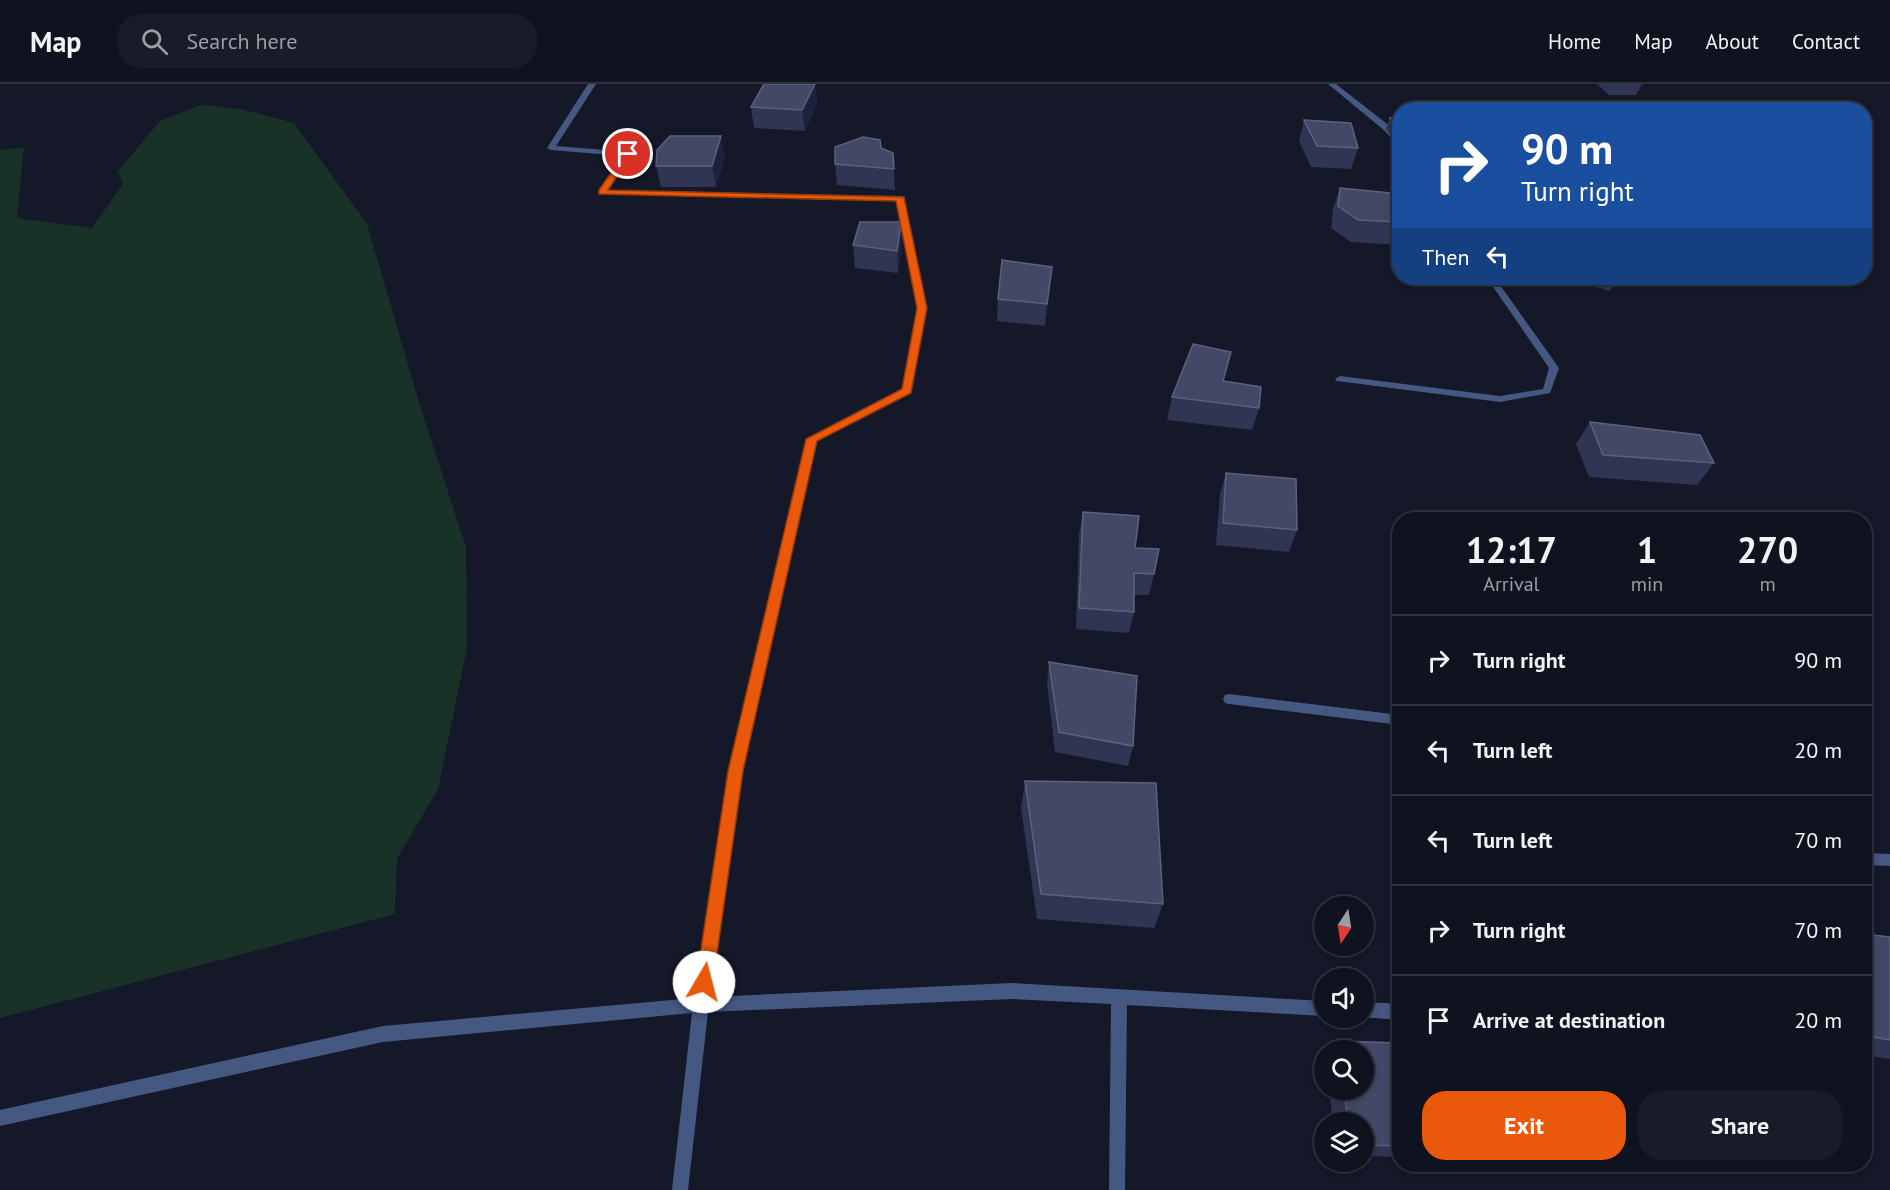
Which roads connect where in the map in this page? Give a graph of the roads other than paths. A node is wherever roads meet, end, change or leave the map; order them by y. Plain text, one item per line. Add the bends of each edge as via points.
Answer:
1 (592, 84) edge
2 (1332, 84) edge
3 (1392, 135) edge
4 (1496, 285) edge
5 (1340, 379) dead end
6 (1229, 699) dead end
7 (1392, 719) edge
8 (1872, 859) edge
9 (1890, 860) edge
10 (1119, 997) junction
11 (700, 1005) junction
12 (1314, 1007) edge
13 (1374, 1011) edge
14 (1392, 1012) edge
15 (0, 1118) edge
16 (680, 1190) edge
17 (1118, 1190) edge

1 - 11 street via 551,148 628,154 602,192 900,198 922,308 907,391 811,439 735,771
2 - 3 street
4 - 5 street via 1554,368 1547,391 1500,399
6 - 7 street
8 - 9 street
10 - 11 street via 1012,991
10 - 12 street
10 - 17 street
11 - 15 street via 383,1034
11 - 16 street
13 - 14 street

